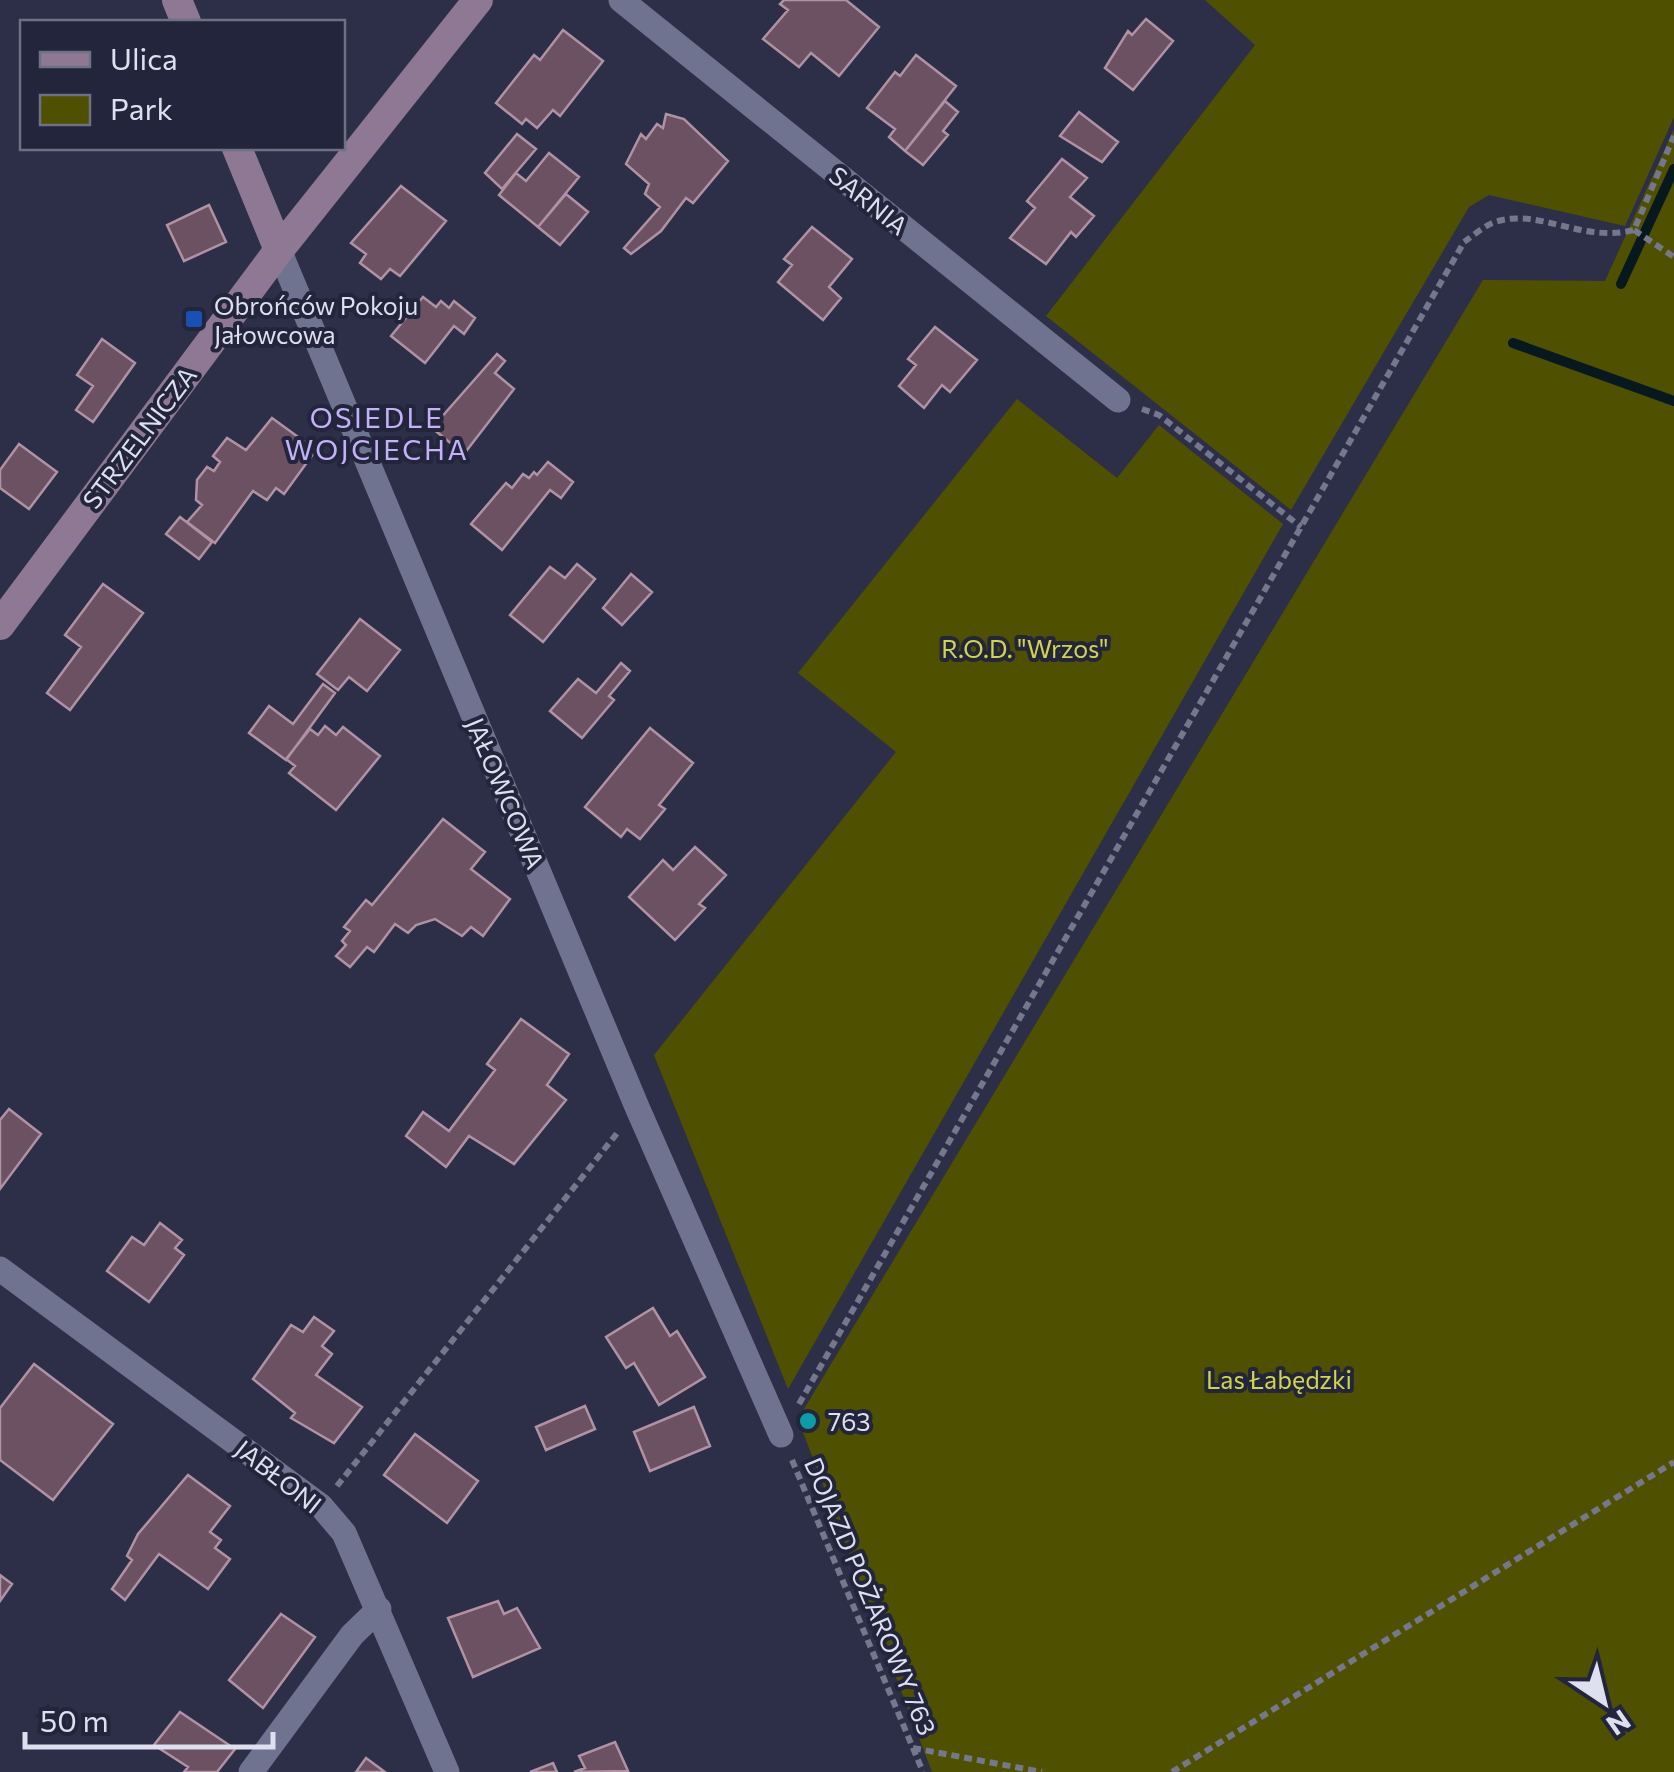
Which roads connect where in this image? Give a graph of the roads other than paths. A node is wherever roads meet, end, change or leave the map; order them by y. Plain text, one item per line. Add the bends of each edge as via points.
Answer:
1 (478, 0) edge
2 (621, 0) edge
3 (238, 150) edge
4 (279, 250) junction
5 (1118, 400) road end
6 (0, 625) edge
7 (0, 1269) edge
8 (781, 1435) road end
9 (379, 1609) junction
10 (251, 1772) edge
11 (446, 1772) edge

1 - 4 street, STRZELNICZA
2 - 5 street, SARNIA
3 - 4 street, JAŁOWCOWA
4 - 6 street, STRZELNICZA
4 - 8 street, JAŁOWCOWA via 637,1108
7 - 9 street, JABŁONI via 321,1506 344,1532
9 - 10 street via 352,1635
9 - 11 street, JABŁONI

